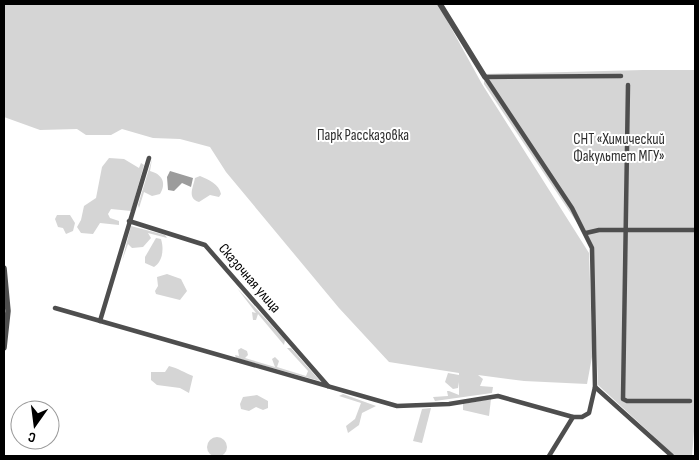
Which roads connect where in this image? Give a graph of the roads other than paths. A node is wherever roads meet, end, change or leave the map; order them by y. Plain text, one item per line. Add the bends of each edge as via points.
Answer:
1 (440, 4) edge
2 (621, 76) dead end
3 (485, 77) junction
4 (628, 85) dead end
5 (149, 158) dead end
6 (129, 222) junction
7 (627, 230) junction
8 (695, 230) edge
9 (586, 233) junction
10 (4, 268) edge
11 (56, 308) dead end
12 (100, 321) junction
13 (4, 348) edge
14 (329, 387) junction
15 (595, 387) junction
16 (690, 401) dead end
17 (573, 417) junction
18 (549, 456) edge
19 (672, 456) edge

1 - 3 street
2 - 3 street
3 - 9 street
4 - 7 street
5 - 6 street
6 - 12 street
6 - 14 street, Сказочная улица via 205,246
7 - 8 street
7 - 9 street
7 - 16 street via 623,398 627,401
9 - 15 street via 592,248
10 - 13 street via 8,311
11 - 12 street
12 - 14 street
14 - 17 street via 402,406 507,397
15 - 17 street via 589,413
15 - 19 street
17 - 18 street

